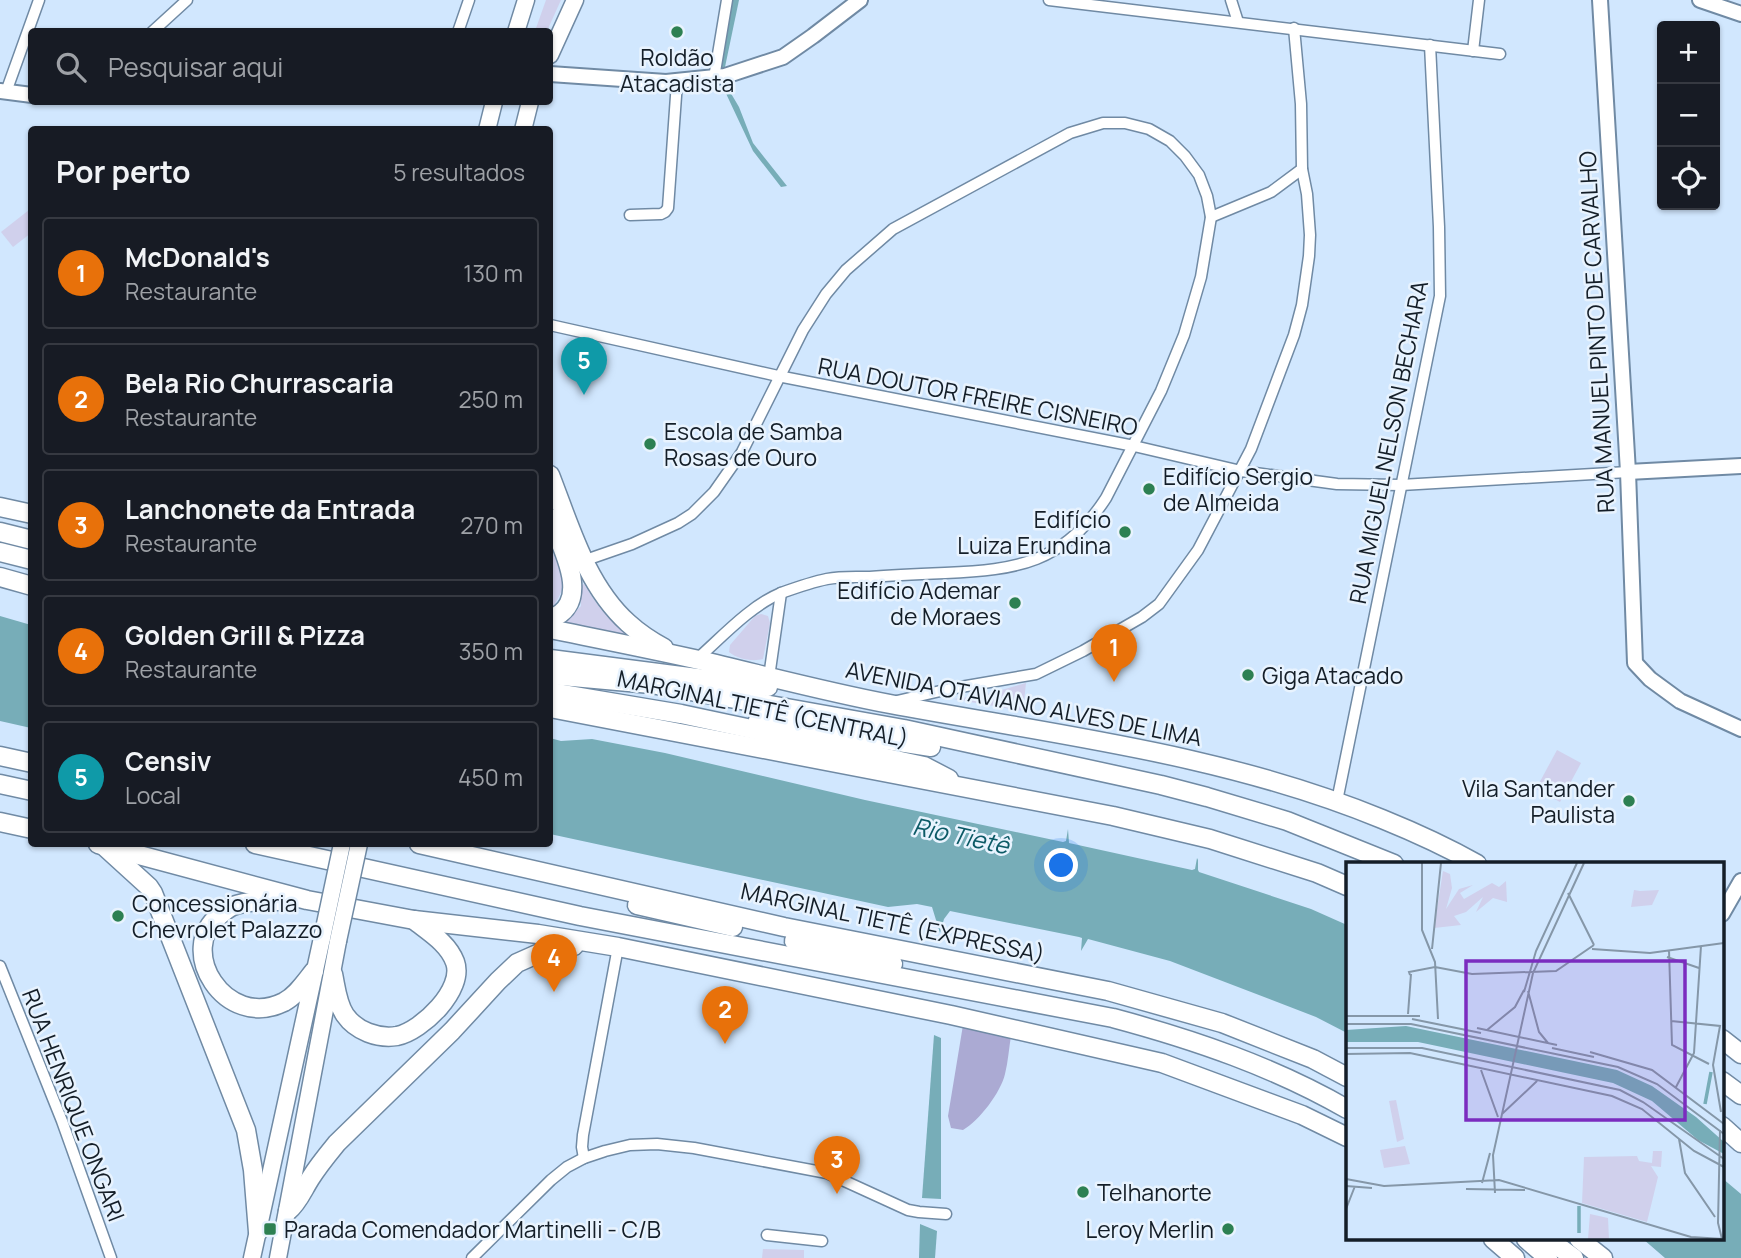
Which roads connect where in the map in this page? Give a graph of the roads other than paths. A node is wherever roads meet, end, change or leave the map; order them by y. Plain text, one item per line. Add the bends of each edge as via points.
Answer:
1 (39, 0) edge
2 (187, 0) edge
3 (469, 0) edge
4 (526, 0) edge
5 (575, 0) edge
6 (727, 0) edge
7 (860, 0) edge
8 (1049, 0) edge
9 (1231, 0) edge
10 (1479, 0) edge
11 (1600, 0) edge
12 (1700, 0) edge
13 (1741, 13) edge
14 (1238, 22) junction
15 (28, 28) edge
16 (28, 28) edge
17 (156, 28) edge
18 (459, 28) edge
19 (517, 28) edge
20 (1294, 29) junction
21 (1430, 45) junction
22 (553, 48) edge
23 (1473, 51) junction
24 (1500, 54) dead end
25 (553, 74) edge
26 (714, 78) junction
27 (677, 82) junction
28 (3, 92) edge
29 (28, 95) edge
30 (493, 105) edge
31 (529, 105) edge
32 (488, 126) edge
33 (524, 126) edge
34 (1302, 169) junction
35 (630, 215) dead end
36 (1210, 217) junction
37 (553, 326) edge
38 (778, 376) junction
39 (1134, 446) junction
40 (1741, 466) edge
41 (1241, 471) junction
42 (1628, 472) junction
43 (553, 483) edge
44 (1401, 485) junction
45 (0, 507) edge
46 (28, 513) edge
47 (553, 525) edge
48 (0, 532) edge
49 (28, 540) edge
50 (0, 552) edge
51 (28, 559) edge
52 (583, 561) junction
53 (1, 577) edge
54 (28, 580) edge
55 (28, 585) edge
56 (781, 593) junction
57 (553, 617) edge
58 (553, 630) edge
59 (676, 655) junction
60 (553, 659) edge
61 (697, 660) junction
62 (553, 675) edge
63 (769, 677) junction
64 (792, 683) junction
65 (553, 693) edge
66 (887, 703) junction
67 (553, 708) edge
68 (681, 715) junction
69 (1741, 729) edge
70 (1006, 752) junction
71 (0, 756) edge
72 (28, 762) edge
73 (0, 784) edge
74 (961, 785) junction
75 (28, 793) edge
76 (0, 795) edge
77 (28, 795) edge
78 (1337, 800) junction
79 (0, 822) edge
80 (28, 828) edge
81 (103, 847) edge
82 (111, 847) edge
83 (268, 847) edge
84 (342, 847) edge
85 (358, 847) edge
86 (432, 847) edge
87 (1389, 862) edge
88 (1473, 862) edge
89 (536, 870) junction
90 (1741, 881) edge
91 (1346, 886) edge
92 (307, 900) junction
93 (1724, 911) edge
94 (580, 916) junction
95 (414, 920) junction
96 (330, 939) junction
97 (593, 943) junction
98 (618, 947) junction
99 (0, 966) edge
100 (314, 971) junction
101 (333, 974) junction
102 (836, 991) junction
103 (978, 992) junction
104 (1724, 1041) edge
105 (1741, 1054) edge
106 (1346, 1076) edge
107 (1724, 1082) edge
108 (1741, 1095) edge
109 (1346, 1109) edge
110 (1724, 1128) edge
111 (1346, 1137) edge
112 (1741, 1143) edge
113 (584, 1158) junction
114 (288, 1211) junction
115 (946, 1214) dead end
116 (258, 1232) junction
117 (767, 1235) dead end
118 (1494, 1240) edge
119 (1527, 1240) edge
120 (1549, 1240) edge
121 (1580, 1240) edge
122 (822, 1241) dead end
123 (111, 1258) edge
124 (252, 1258) edge
125 (278, 1258) edge
126 (472, 1258) edge
127 (1515, 1258) edge
128 (1548, 1258) edge
129 (1574, 1258) edge
130 (1602, 1258) edge

1 - 15 street
2 - 17 street
3 - 18 street
4 - 19 main road
5 - 22 main road
6 - 26 street
7 - 26 main road via 783,58
8 - 14 street
9 - 14 street
10 - 23 street
11 - 42 main road, RUA MANUEL PINTO DE CARVALHO
12 - 13 main road
14 - 20 street
16 - 28 street
20 - 21 street
20 - 34 street
21 - 23 street
21 - 44 street, RUA MIGUEL NELSON BECHARA via 1440,296
23 - 24 street
25 - 27 main road
26 - 27 main road
27 - 35 street via 668,208 661,214
28 - 29 main road
30 - 32 main road
31 - 33 main road
34 - 36 street via 1271,192
34 - 41 street via 1310,235 1301,305 1280,376
36 - 38 street via 1199,175 1170,141 1125,123 1103,122 1070,133 893,229 826,294
36 - 39 street via 1184,335
37 - 38 street, RUA DOUTOR FREIRE CISNEIRO
38 - 39 street, RUA DOUTOR FREIRE CISNEIRO
38 - 52 street via 729,472 692,514 632,544
39 - 41 street, RUA DOUTOR FREIRE CISNEIRO
39 - 56 street via 1096,513 1057,549 1032,561 980,572 828,579
40 - 42 main road
41 - 44 street, RUA DOUTOR FREIRE CISNEIRO via 1337,484
41 - 66 street via 1198,550 1159,604 1142,617 1036,674
42 - 44 street, RUA DOUTOR FREIRE CISNEIRO
42 - 69 main road, RUA MANUEL PINTO DE CARVALHO via 1635,663 1680,701
43 - 52 highway
44 - 78 street, RUA MIGUEL NELSON BECHARA
45 - 46 highway
47 - 57 highway via 572,577 568,604
48 - 49 highway
50 - 51 highway
52 - 59 highway via 626,622
53 - 54 highway
53 - 55 highway
56 - 61 street via 760,604
56 - 63 street
58 - 59 highway, AVENIDA OTAVIANO ALVES DE LIMA
59 - 61 highway, AVENIDA OTAVIANO ALVES DE LIMA
60 - 64 highway via 769,687
61 - 63 highway, AVENIDA OTAVIANO ALVES DE LIMA
62 - 70 highway, MARGINAL TIETÊ (CENTRAL) via 651,684
63 - 64 highway, AVENIDA OTAVIANO ALVES DE LIMA
64 - 66 highway, AVENIDA OTAVIANO ALVES DE LIMA
65 - 68 highway, MARGINAL TIETÊ (CENTRAL)
66 - 78 highway, AVENIDA OTAVIANO ALVES DE LIMA via 1180,756
67 - 74 highway
68 - 70 highway via 701,712 994,757
68 - 74 highway, MARGINAL TIETÊ (CENTRAL) via 925,766
70 - 87 highway, MARGINAL TIETÊ (CENTRAL) via 1220,800
71 - 72 highway
73 - 75 highway
74 - 91 highway via 1210,839
76 - 77 highway
78 - 88 highway, AVENIDA OTAVIANO ALVES DE LIMA
79 - 80 highway
81 - 116 highway via 149,887 158,906 246,1130
82 - 92 highway
83 - 94 highway
84 - 96 main road, bridge
85 - 96 main road, bridge
86 - 89 highway, MARGINAL TIETÊ (EXPRESSA)
89 - 103 highway via 570,888 944,977
89 - 106 highway, MARGINAL TIETÊ (EXPRESSA) via 784,927 1108,991 1222,1023
90 - 93 main road
92 - 95 highway
92 - 100 highway via 231,906 205,931 203,956 219,991 247,1007 284,1002
94 - 102 highway via 599,928 798,974
94 - 103 highway
95 - 97 highway
95 - 101 highway via 447,949 456,964 456,977 441,1004 409,1032 380,1036 351,1023 339,1002
96 - 100 main road
96 - 101 main road
97 - 98 highway
97 - 114 highway via 544,951 517,963 337,1143
98 - 102 highway
98 - 113 street via 583,1135
99 - 123 street, RUA HENRIQUE ONGARI
100 - 116 main road
101 - 114 main road
102 - 111 highway via 1162,1063
103 - 109 highway via 1167,1032 1254,1063
104 - 105 highway
107 - 108 highway
110 - 112 highway
113 - 115 street via 630,1145 694,1148 827,1172 898,1206
113 - 126 street via 551,1180
114 - 125 main road
116 - 124 main road
117 - 122 street
118 - 127 highway
119 - 128 highway
120 - 129 highway
121 - 130 highway

